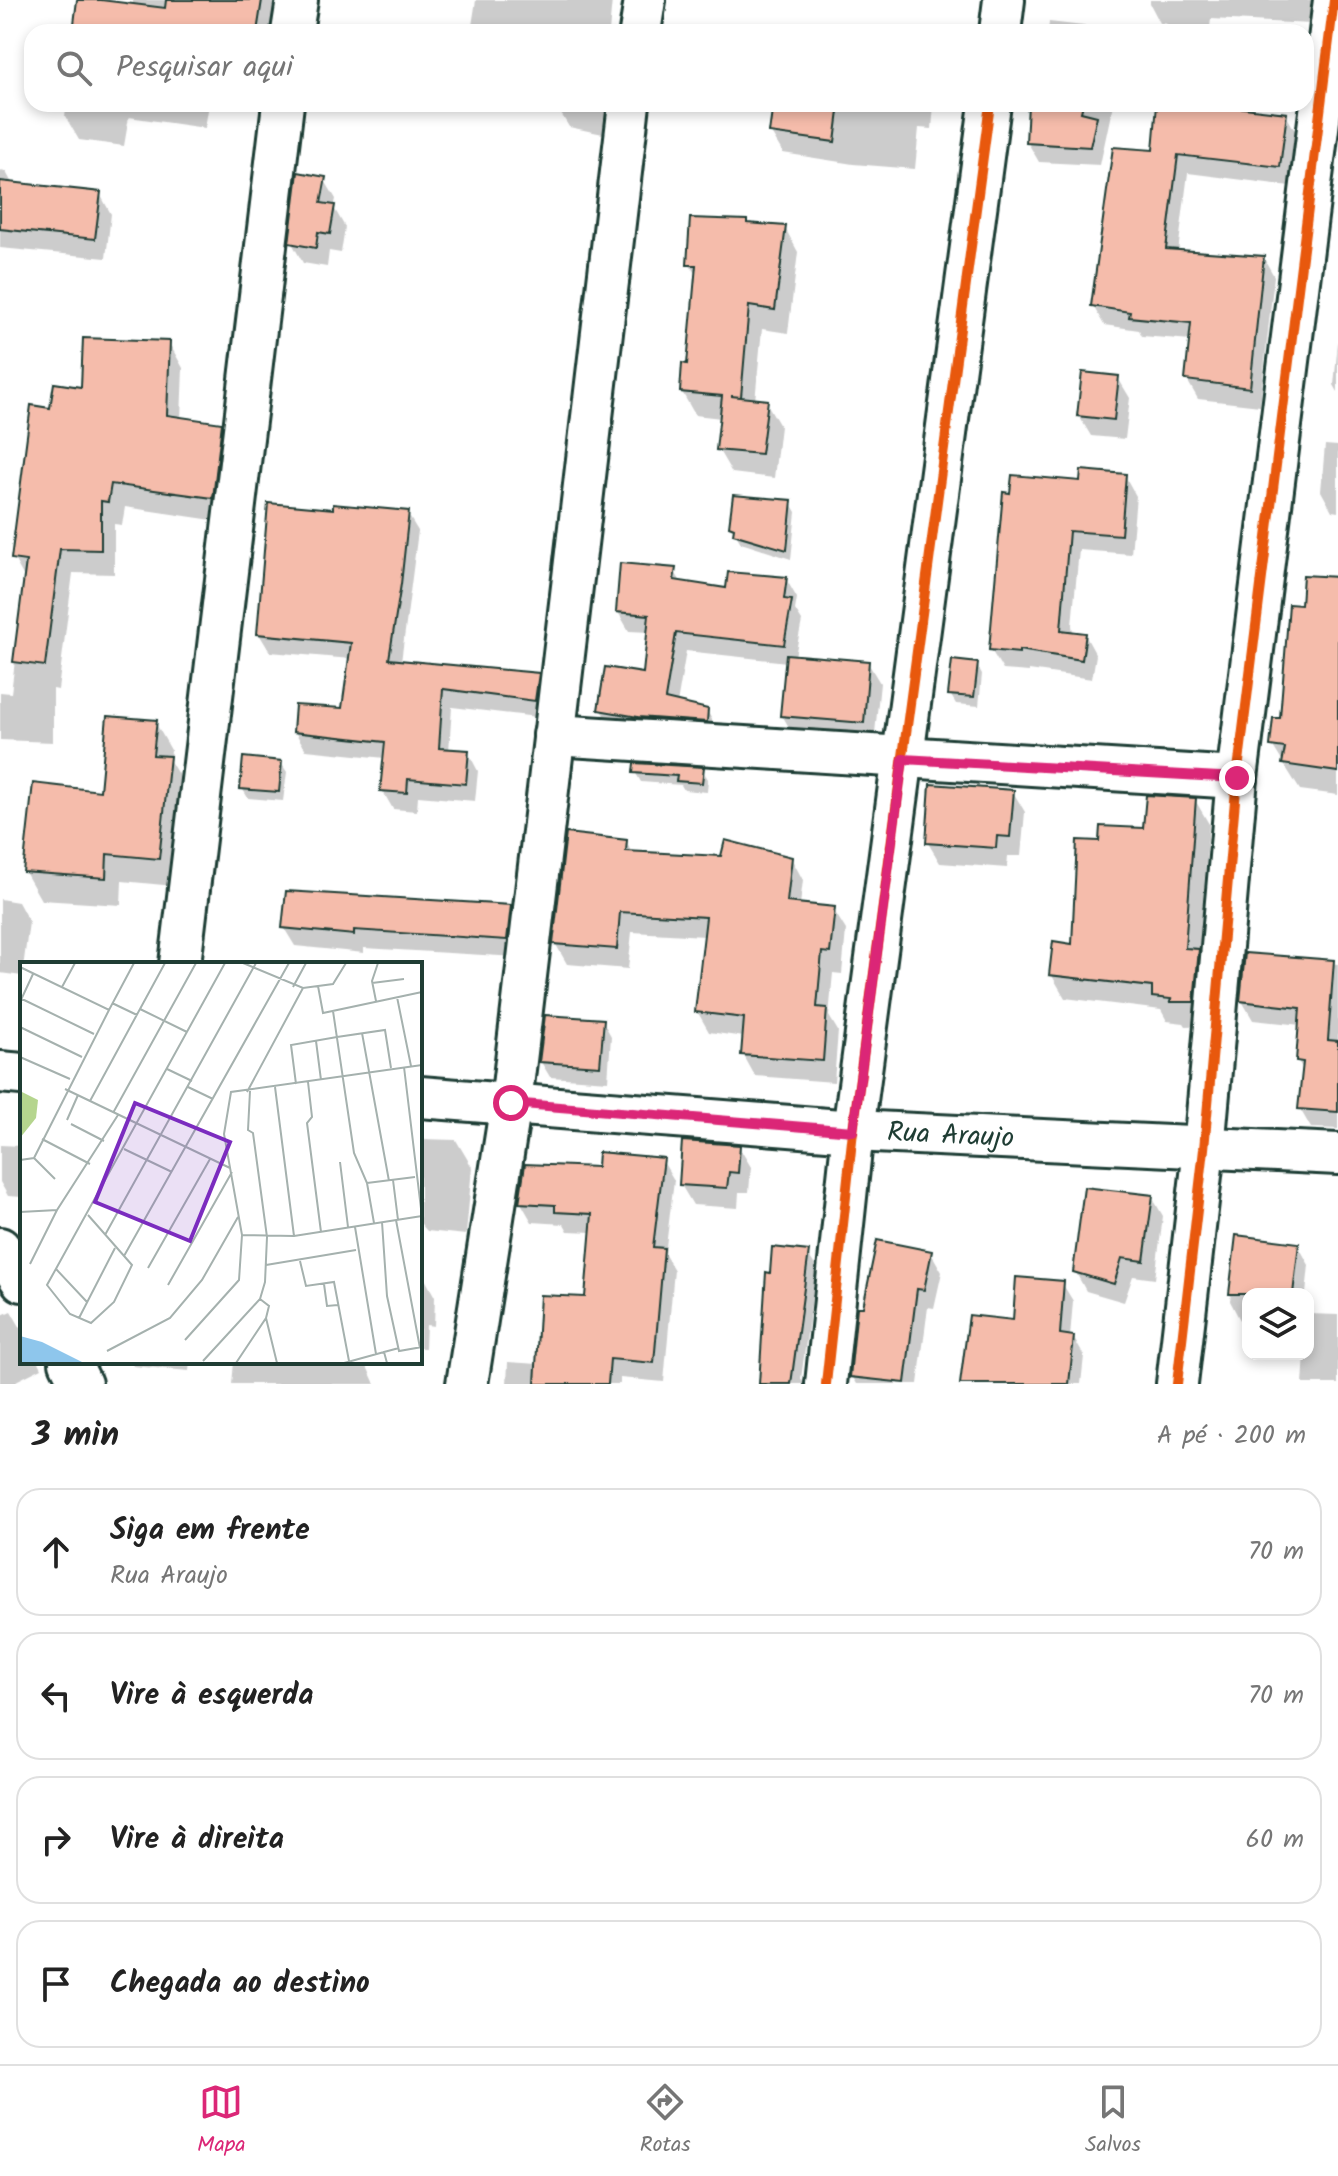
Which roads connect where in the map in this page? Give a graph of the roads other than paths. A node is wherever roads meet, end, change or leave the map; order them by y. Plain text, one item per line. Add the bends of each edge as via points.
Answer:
1 (297, 0) edge
2 (645, 0) edge
3 (1004, 0) edge
4 (1334, 0) edge
5 (293, 24) edge
6 (641, 24) edge
7 (1001, 24) edge
8 (282, 112) edge
9 (628, 112) edge
10 (989, 112) edge
11 (554, 735) junction
12 (903, 759) junction
13 (1237, 778) junction
14 (180, 962) edge
15 (0, 1072) edge
16 (20, 1074) edge
17 (422, 1097) edge
18 (511, 1103) junction
19 (853, 1131) junction
20 (1204, 1149) junction
21 (1338, 1154) edge
22 (0, 1248) edge
23 (20, 1278) edge
24 (71, 1364) edge
25 (81, 1384) edge
26 (467, 1384) edge
27 (826, 1384) edge
28 (1177, 1384) edge

1 - 5 street
2 - 6 street
3 - 7 street
4 - 13 street
8 - 14 street
9 - 11 street
10 - 12 street
11 - 12 street
11 - 18 street
12 - 13 street
12 - 19 street
13 - 20 street
15 - 16 street
17 - 18 street, Rua Araujo
18 - 19 street, Rua Araujo
18 - 26 street
19 - 20 street, Rua Araujo
19 - 27 street
20 - 21 street, Rua Araujo
20 - 28 street
22 - 23 street
24 - 25 street

